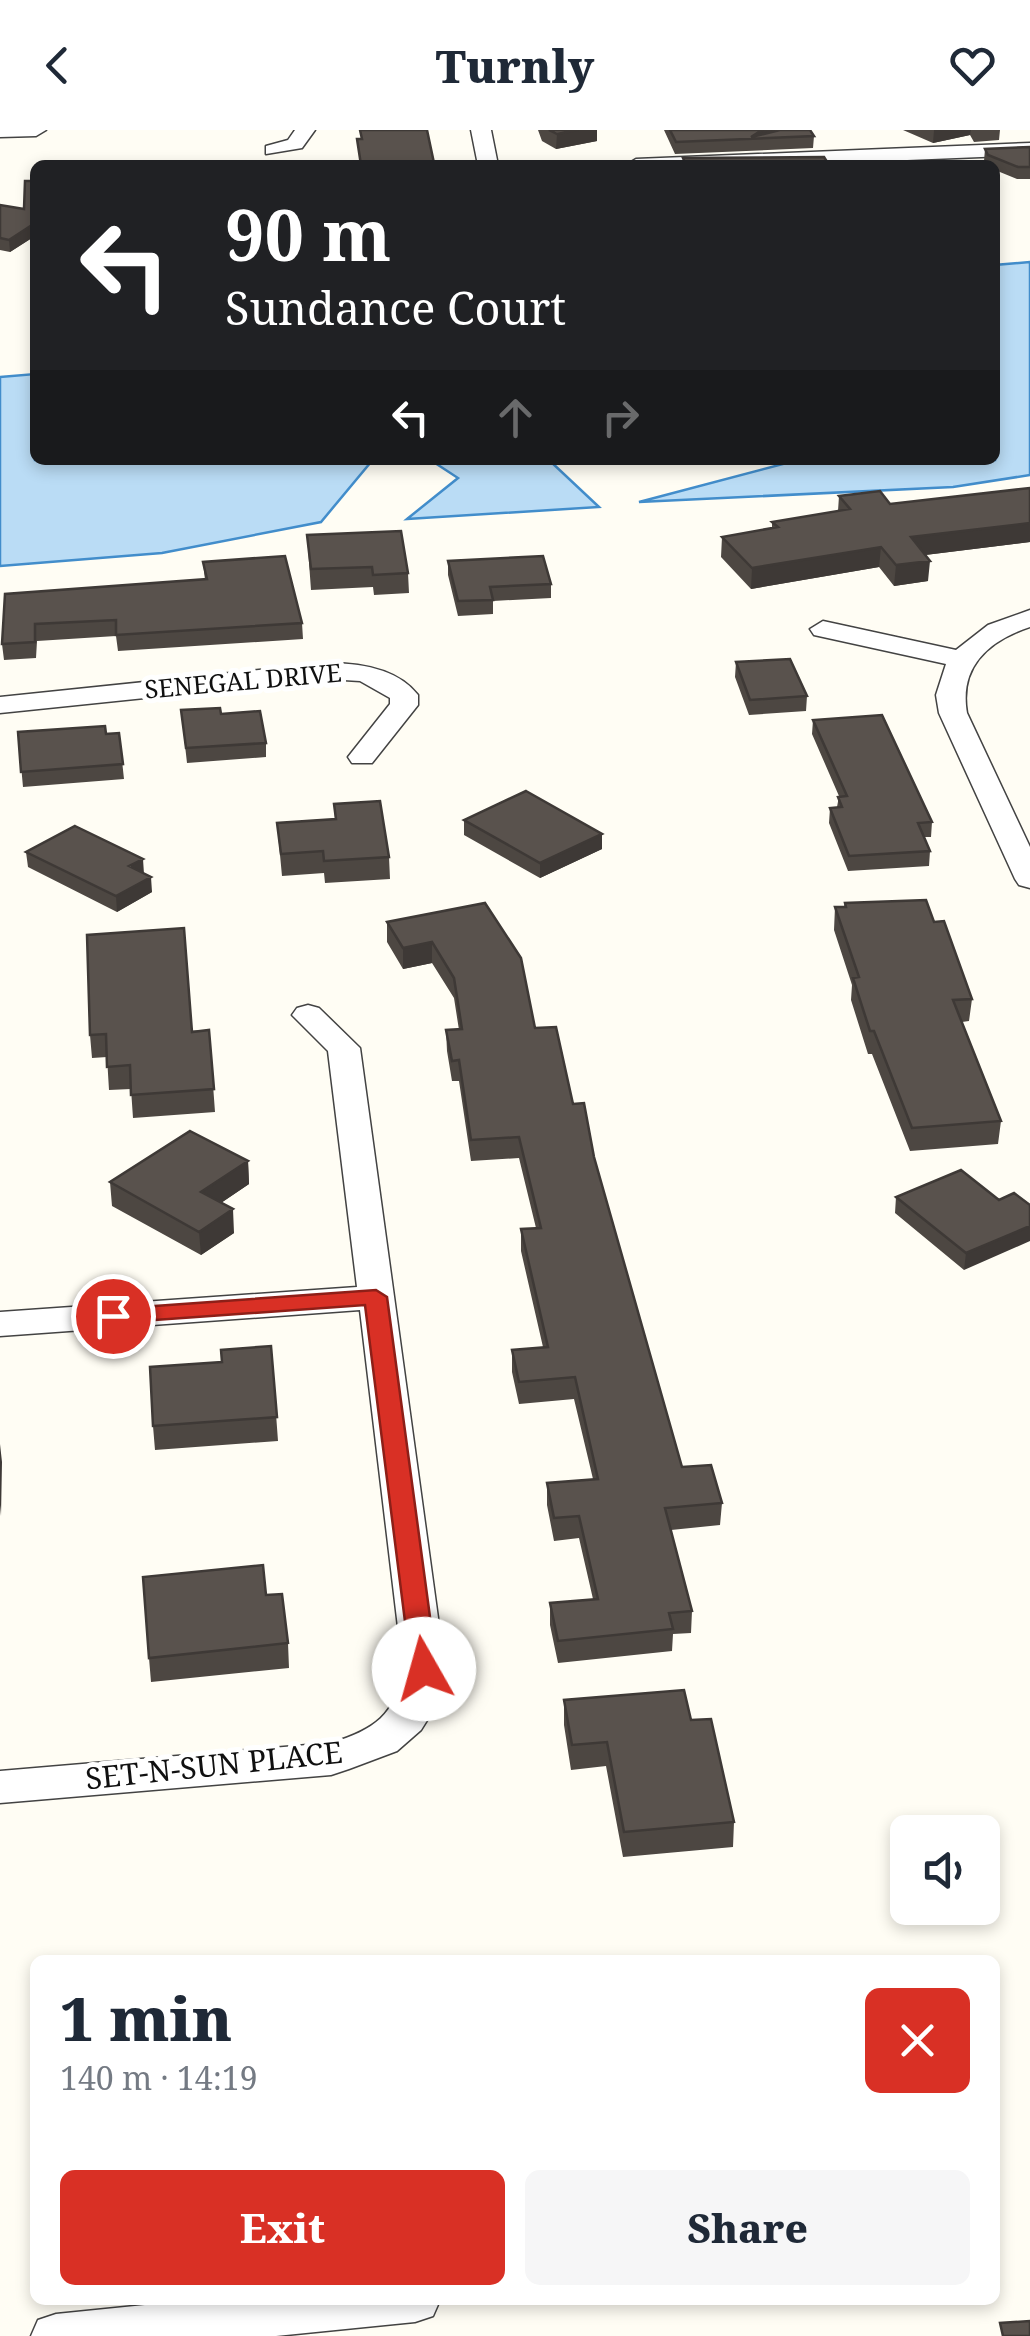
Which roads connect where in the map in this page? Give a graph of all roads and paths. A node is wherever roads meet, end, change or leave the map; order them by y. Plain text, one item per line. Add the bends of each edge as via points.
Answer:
1 (36, 130) edge
2 (305, 130) edge
3 (481, 130) edge
4 (835, 130) edge
5 (0, 131) edge
6 (273, 150) dead end
7 (1030, 150) edge
8 (849, 156) junction
9 (487, 160) edge
10 (754, 160) edge
11 (1030, 618) edge
12 (823, 629) dead end
13 (961, 659) junction
14 (0, 705) edge
15 (362, 757) dead end
16 (1030, 879) edge
17 (308, 1014) dead end
18 (376, 1297) junction
19 (0, 1324) edge
20 (0, 1787) edge
21 (375, 2305) edge
22 (164, 2331) edge
23 (56, 2336) edge

1 - 5 street
2 - 6 street via 294,144
3 - 9 street
4 - 8 street
7 - 8 street
8 - 10 street
11 - 13 street via 989,635
12 - 13 street
13 - 16 street via 950,680 953,713
14 - 15 street, SENEGAL DRIVE via 358,672 385,679 404,695 404,705
17 - 18 street, SET-N-SUN PLACE via 344,1048
18 - 19 street
18 - 20 street, SET-N-SUN PLACE via 424,1669 412,1714 364,1750 331,1758
21 - 22 street
22 - 23 street

